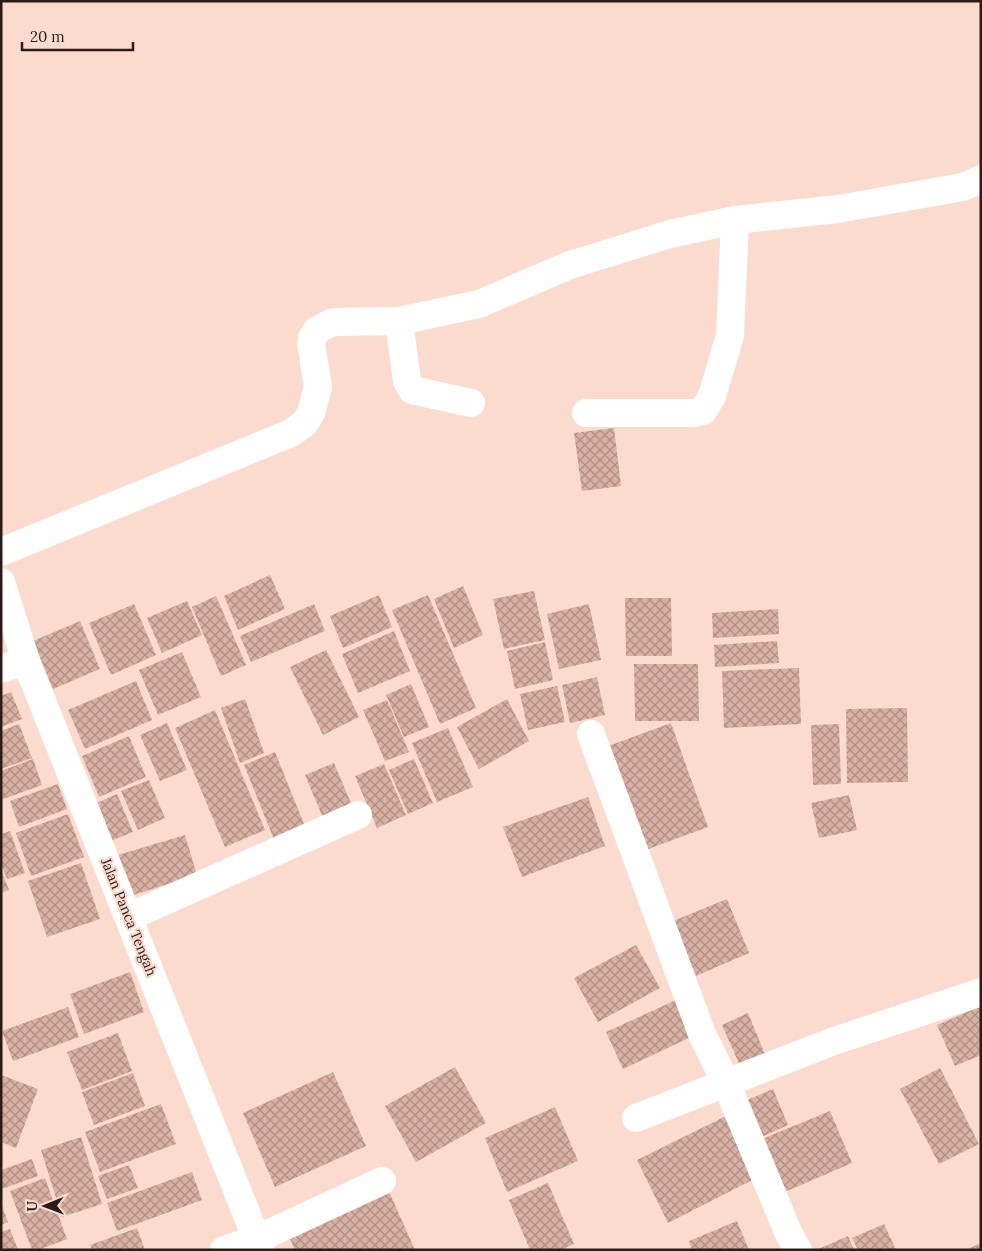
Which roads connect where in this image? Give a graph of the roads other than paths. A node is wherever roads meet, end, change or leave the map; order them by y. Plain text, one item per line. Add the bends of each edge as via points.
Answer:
1 (981, 179) edge
2 (735, 220) junction
3 (399, 321) junction
4 (471, 403) dead end
5 (586, 413) dead end
6 (1, 552) edge
7 (1, 582) edge
8 (14, 665) edge
9 (592, 734) dead end
10 (358, 816) dead end
11 (128, 917) junction
12 (981, 992) edge
13 (726, 1083) junction
14 (636, 1118) dead end
15 (382, 1181) dead end
16 (259, 1244) edge
17 (224, 1250) edge
18 (798, 1250) edge

1 - 2 street via 963,187 838,209
2 - 3 street via 670,234 570,265 480,304
2 - 5 street via 730,336 712,396 703,411
3 - 4 street via 407,381 412,390
3 - 6 street via 333,322 317,330 311,343 318,388 311,413 305,423 291,433
7 - 8 street, Jalan Panca Tengah
8 - 11 street, Jalan Panca Tengah
9 - 13 street via 702,1034
10 - 11 street
11 - 16 street, Jalan Panca Tengah
12 - 13 street via 834,1041
13 - 14 street
13 - 18 street
15 - 16 street
16 - 17 street

